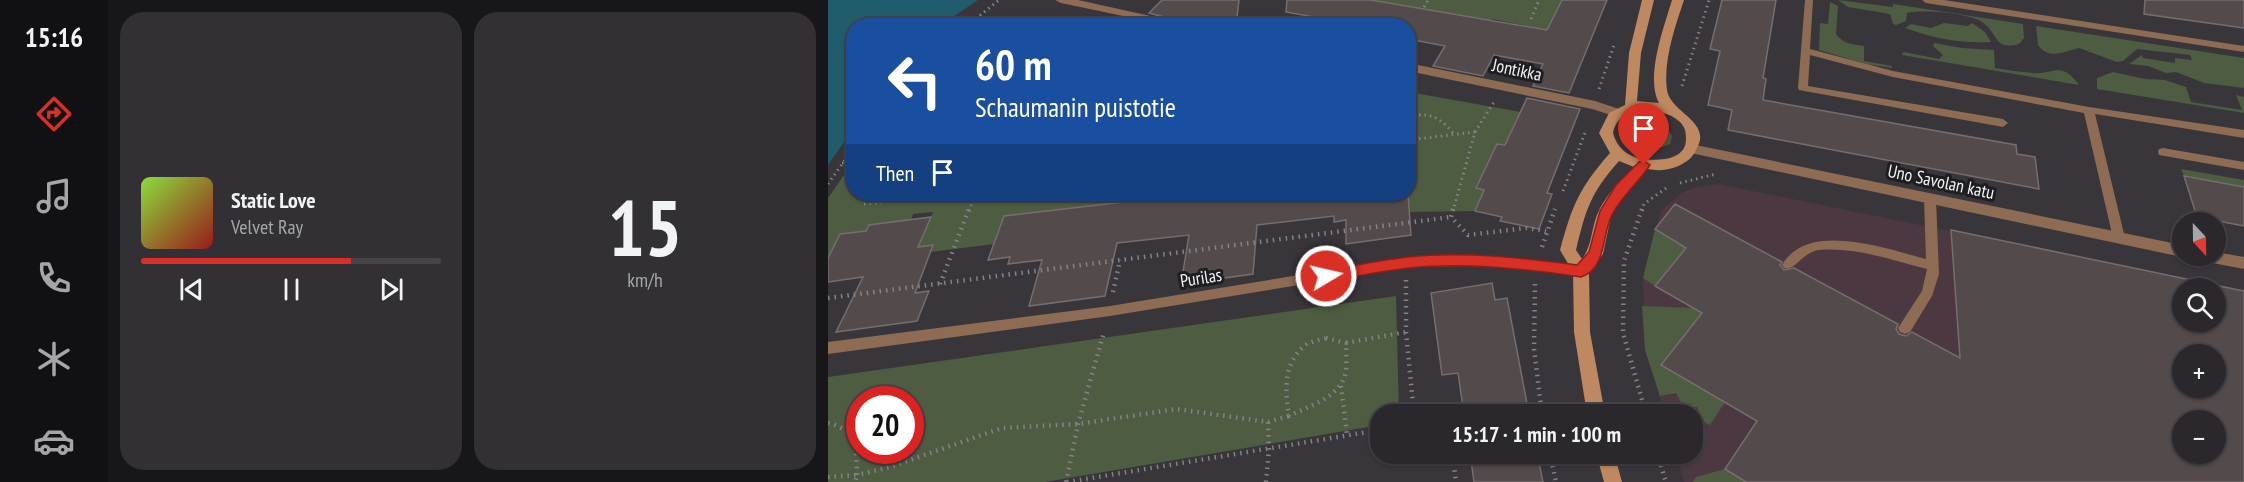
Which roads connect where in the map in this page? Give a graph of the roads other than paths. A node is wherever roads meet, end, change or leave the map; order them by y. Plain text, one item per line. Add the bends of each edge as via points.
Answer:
1 (1060, 0) edge
2 (1648, 0) edge
3 (1678, 0) edge
4 (1809, 0) edge
5 (1926, 0) edge
6 (1151, 18) edge
7 (2244, 49) edge
8 (1805, 51) junction
9 (1416, 69) edge
10 (1631, 107) junction
11 (1672, 110) junction
12 (2089, 110) junction
13 (1617, 113) junction
14 (2003, 123) dead end
15 (2244, 134) edge
16 (1691, 149) junction
17 (2163, 152) dead end
18 (1617, 154) junction
19 (1644, 165) junction
20 (2244, 166) edge
21 (1929, 199) junction
22 (2119, 238) junction
23 (2172, 249) edge
24 (2226, 260) edge
25 (2244, 263) edge
26 (1788, 265) dead end
27 (1932, 265) junction
28 (1581, 271) junction
29 (1905, 328) dead end
30 (828, 348) edge
31 (1594, 404) edge
32 (1608, 464) edge
33 (1612, 482) edge

1 - 6 street
2 - 10 street via 1630,80
3 - 11 street via 1666,37 1661,82 1663,99
4 - 8 lane
5 - 7 lane
8 - 12 lane via 1893,74
8 - 14 lane via 1803,88
9 - 13 street, Jontikka via 1595,105
10 - 11 street
10 - 13 street
11 - 16 street via 1692,129
12 - 15 lane
12 - 22 lane
13 - 18 street via 1606,133
16 - 19 street via 1669,164
16 - 21 street, Uno Savolan katu
17 - 20 lane
18 - 19 street
18 - 28 street via 1595,179 1579,208 1568,250
19 - 28 street via 1604,215 1595,254
21 - 22 street, Uno Savolan katu
21 - 27 lane
22 - 23 street, Uno Savolan katu
24 - 25 street
26 - 27 lane via 1806,248 1822,244
27 - 29 lane via 1929,292
28 - 30 lane, Purilas via 1467,261 1409,262 1110,311
28 - 31 street via 1582,332
32 - 33 street

